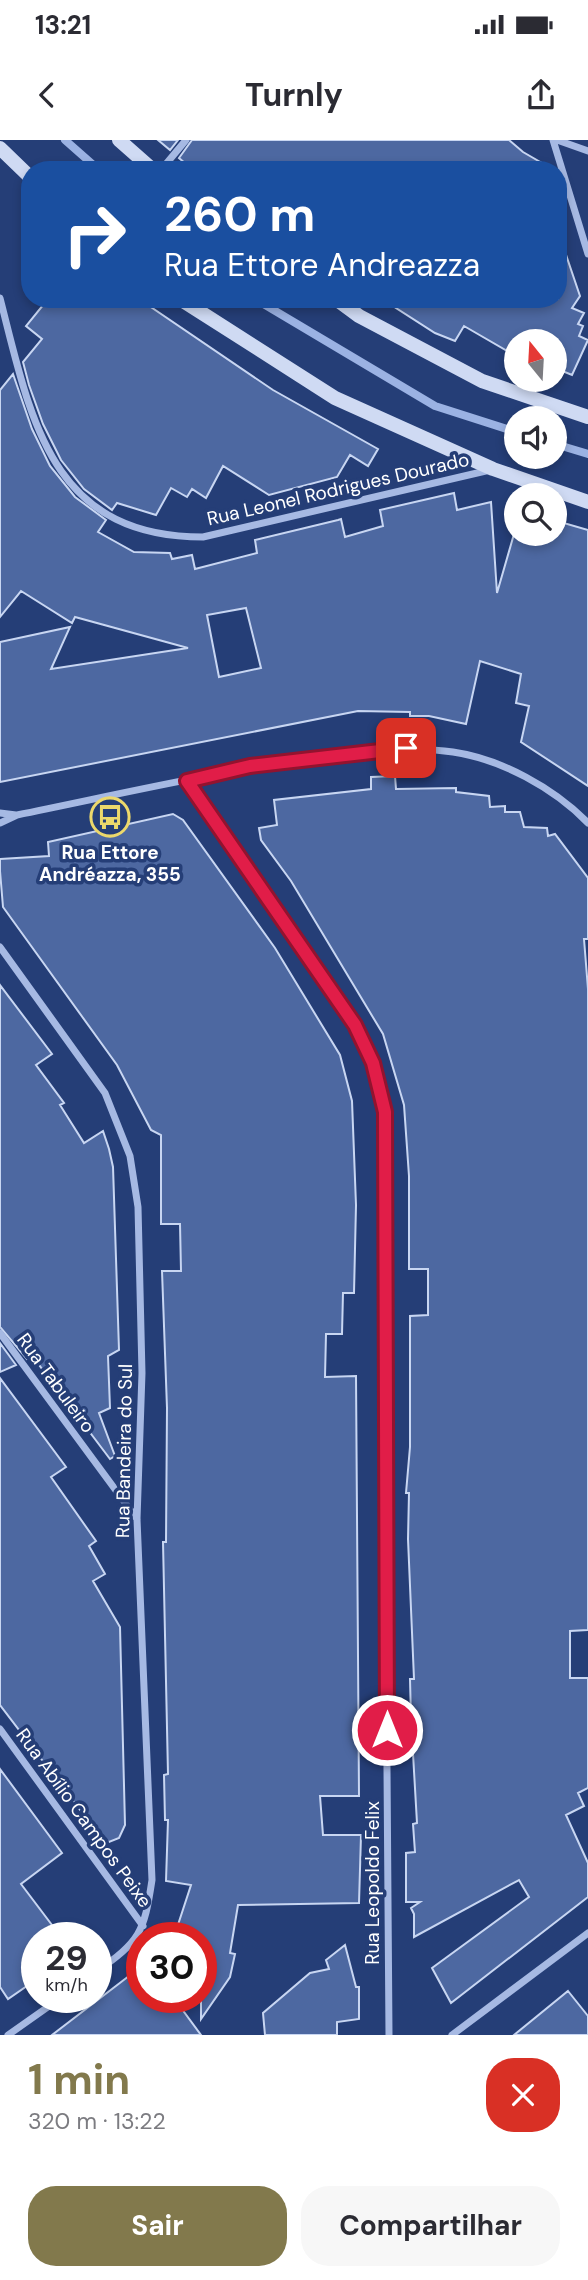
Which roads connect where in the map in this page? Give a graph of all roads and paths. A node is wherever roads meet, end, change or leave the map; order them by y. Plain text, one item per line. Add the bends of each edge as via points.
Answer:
1 (119, 140) edge
2 (186, 140) edge
3 (555, 140) edge
4 (0, 148) edge
5 (588, 151) edge
6 (143, 161) edge
7 (168, 161) edge
8 (561, 161) edge
9 (21, 168) edge
10 (567, 181) edge
11 (588, 254) edge
12 (0, 298) edge
13 (194, 308) edge
14 (348, 308) edge
15 (588, 417) edge
16 (493, 469) junction
17 (588, 502) edge
18 (187, 781) junction
19 (0, 813) edge
20 (17, 815) junction
21 (0, 823) edge
22 (588, 823) edge
23 (0, 947) edge
24 (0, 1333) edge
25 (137, 1519) junction
26 (0, 1729) edge
27 (140, 1922) edge
28 (144, 1922) edge
29 (588, 1933) edge
30 (39, 2013) edge
31 (8, 2035) edge
32 (389, 2035) edge
33 (452, 2035) edge

1 - 6 street
2 - 7 street
3 - 5 street
3 - 8 street
4 - 9 street
10 - 11 street
12 - 16 street, Rua Leonel Rodrigues Dourado via 40,439 66,477 97,509 129,526 170,537 203,537
13 - 16 street via 335,398
14 - 15 street via 482,381
16 - 17 street
18 - 20 street
18 - 22 street via 250,766 406,748 455,752 500,765 543,788
18 - 32 street, Rua Leopoldo Felix via 355,1025 373,1063 385,1112
19 - 20 street
20 - 21 street
23 - 25 street, Rua Bandeira do Sul via 105,1094 130,1156 138,1208 142,1373
24 - 25 street, Rua Tabuleiro
25 - 28 street, Rua Bandeira do Sul via 152,1880
26 - 27 street, Rua Abílio Campos Peixe
29 - 33 street
30 - 31 street

